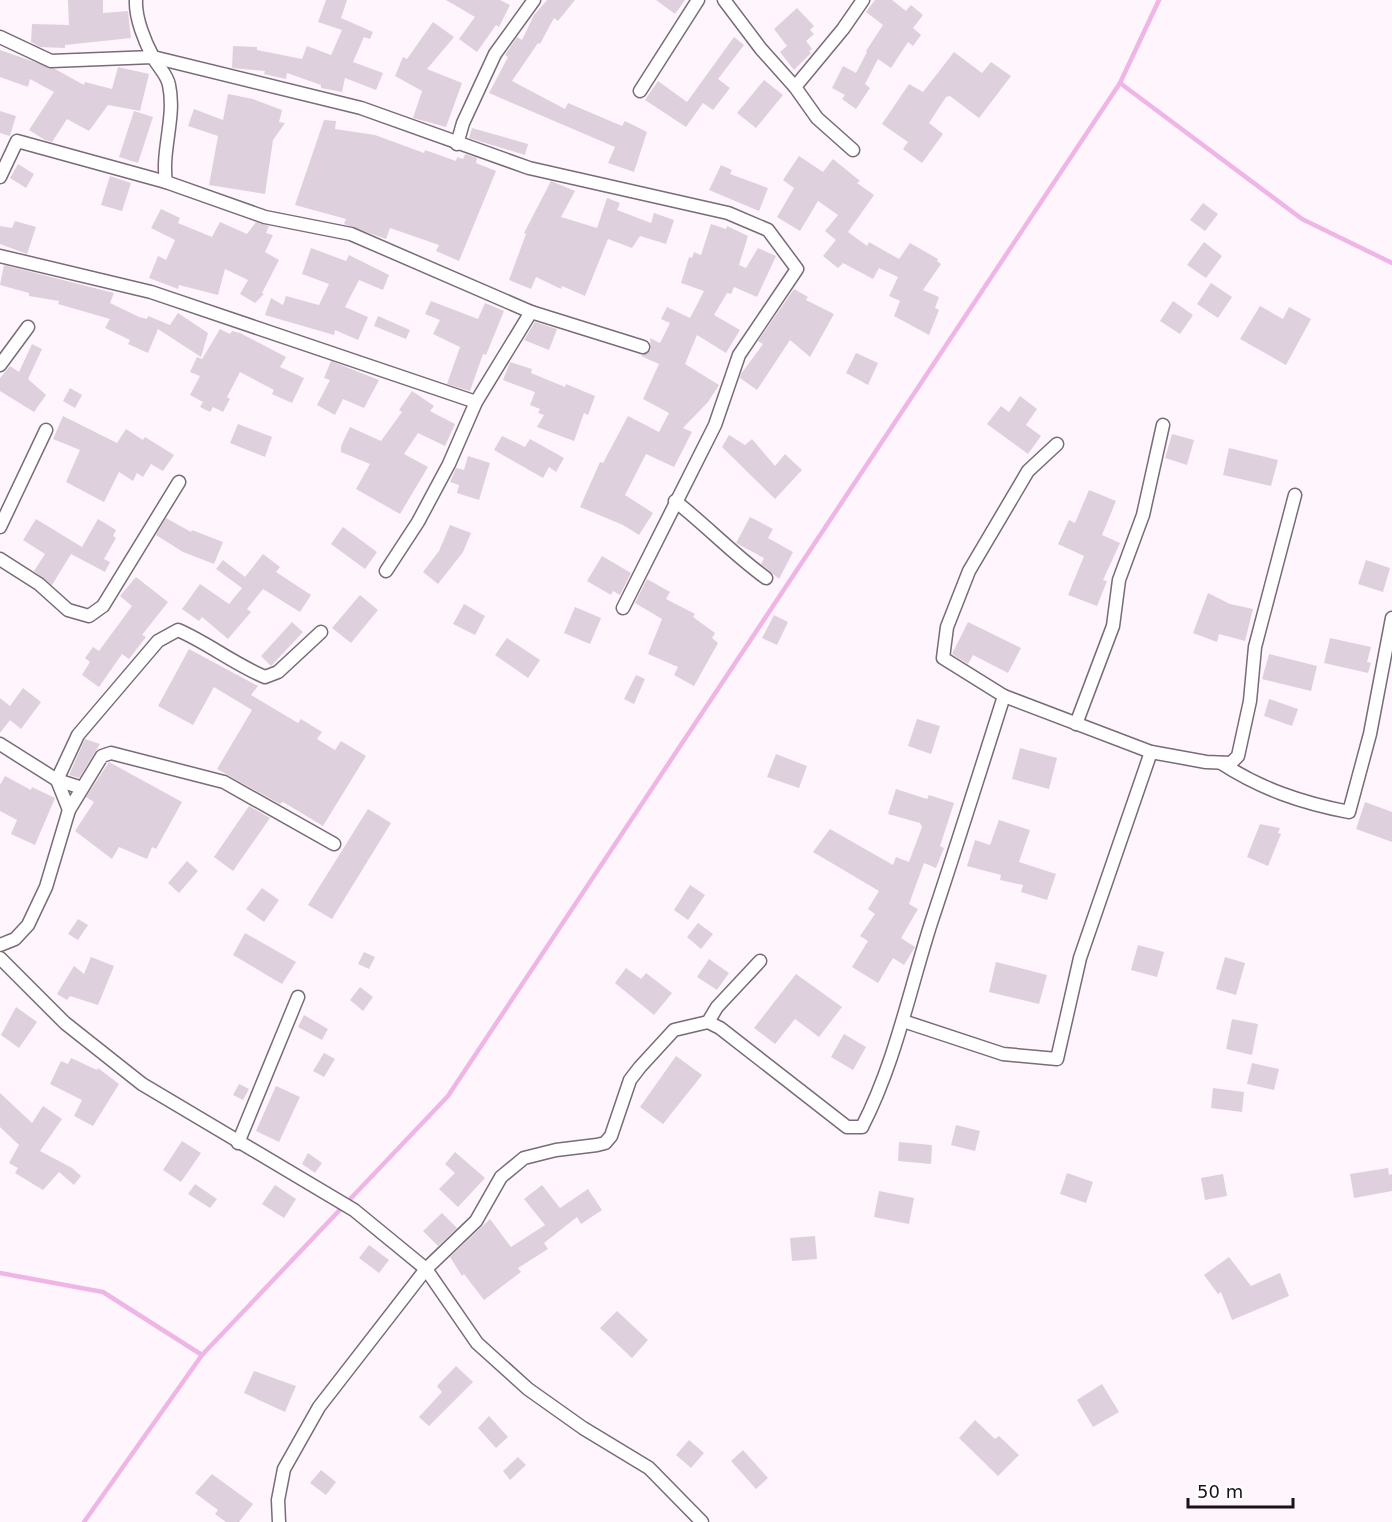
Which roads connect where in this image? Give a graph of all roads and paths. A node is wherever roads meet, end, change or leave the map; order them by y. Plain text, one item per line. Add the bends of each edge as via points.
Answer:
1 (136, 0) edge
2 (534, 0) edge
3 (699, 0) edge
4 (724, 0) edge
5 (863, 0) edge
6 (0, 37) edge
7 (153, 57) junction
8 (795, 87) junction
9 (640, 91) dead end
10 (457, 144) junction
11 (853, 150) dead end
12 (0, 177) edge
13 (166, 182) junction
14 (0, 256) edge
15 (531, 312) junction
16 (28, 327) dead end
17 (643, 347) dead end
18 (0, 365) edge
19 (476, 402) junction
20 (1164, 425) dead end
21 (46, 430) dead end
22 (1057, 444) dead end
23 (179, 482) dead end
24 (1295, 495) dead end
25 (675, 501) junction
26 (0, 527) edge
27 (0, 559) edge
28 (386, 571) dead end
29 (766, 578) dead end
30 (623, 608) dead end
31 (1392, 618) edge
32 (321, 632) dead end
33 (1004, 696) junction
34 (1076, 724) junction
35 (0, 744) edge
36 (1151, 752) junction
37 (1220, 762) junction
38 (57, 780) junction
39 (82, 788) junction
40 (69, 810) junction
41 (334, 844) dead end
42 (0, 945) edge
43 (0, 959) edge
44 (760, 961) dead end
45 (298, 997) dead end
46 (903, 1021) junction
47 (708, 1022) junction
48 (238, 1143) junction
49 (426, 1269) junction
50 (279, 1522) edge
51 (702, 1522) edge

1 - 7 street via 135,10
2 - 10 street via 495,54
3 - 9 street
4 - 8 street
5 - 8 street
6 - 7 street via 51,61
7 - 10 street via 361,108
7 - 13 street via 170,88 163,164
8 - 11 street via 817,118
10 - 25 street via 529,168 728,213 768,230 797,268 739,355 715,425
12 - 13 street via 17,141
13 - 15 street via 265,217 351,234
14 - 19 street via 151,292
15 - 17 street
15 - 19 street
16 - 18 street
19 - 28 street via 449,464
20 - 34 street via 1143,515 1119,580 1113,626
21 - 26 street
22 - 33 street via 1028,471 969,572 947,627 943,658
23 - 27 street via 103,606 89,616 68,610 39,584
24 - 37 street via 1255,647 1251,701 1238,756 1231,763
25 - 29 street
25 - 30 street
31 - 37 street via 1371,734 1349,812 1308,804 1251,783
32 - 38 street via 278,672 265,678 178,630 158,642 78,735
33 - 34 street
33 - 46 street
34 - 36 street
35 - 38 street
36 - 37 street
36 - 46 street via 1080,958 1057,1059 1003,1054
38 - 39 street
38 - 40 street
39 - 40 street
39 - 41 street via 102,756 111,753 224,782
40 - 42 street via 46,887 28,925 15,939
43 - 48 street via 65,1023 141,1084
44 - 47 street
45 - 48 street
46 - 47 street via 878,1095 862,1127 847,1127
47 - 49 street via 674,1030 640,1067 630,1080 605,1143 524,1158 501,1177 476,1221
48 - 49 street via 354,1210
49 - 50 street via 319,1407 284,1469 278,1500
49 - 51 street via 477,1343 528,1389 649,1468

